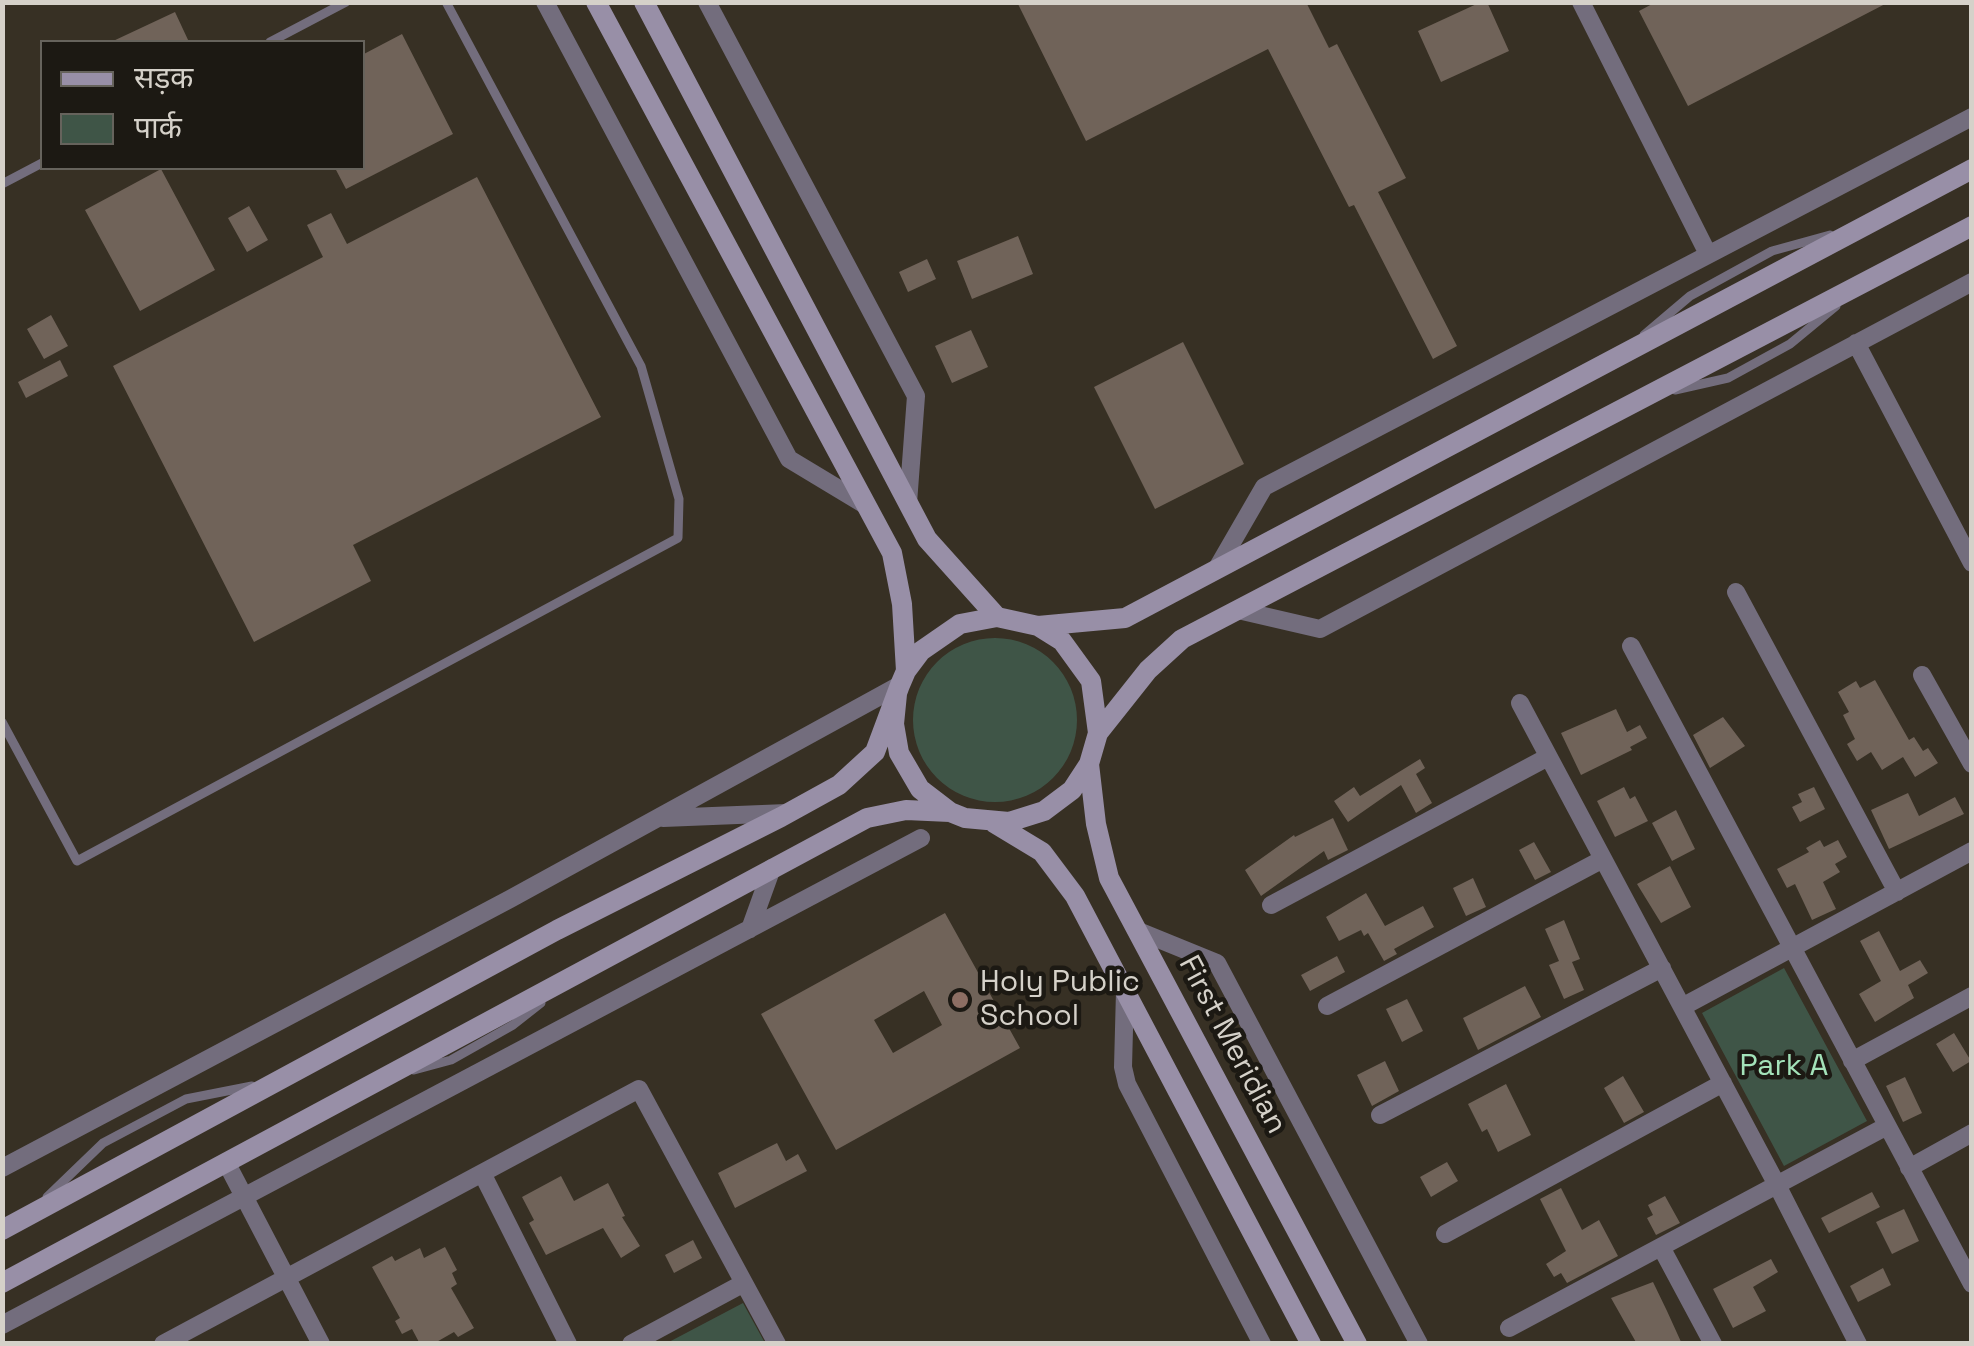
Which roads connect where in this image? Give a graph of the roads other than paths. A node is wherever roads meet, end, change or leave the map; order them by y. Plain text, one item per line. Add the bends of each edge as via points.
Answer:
1 (346, 2) edge
2 (446, 2) edge
3 (545, 2) edge
4 (596, 2) edge
5 (644, 2) edge
6 (707, 2) edge
7 (1581, 2) edge
8 (274, 40) edge
9 (1972, 116) edge
10 (40, 164) edge
11 (1972, 169) edge
12 (2, 184) edge
13 (1972, 226) edge
14 (1708, 254) junction
15 (1972, 282) edge
16 (1856, 343) junction
17 (908, 503) junction
18 (868, 507) junction
19 (1972, 563) edge
20 (1216, 570) junction
21 (1736, 592) dead end
22 (1238, 610) junction
23 (997, 617) junction
24 (1038, 626) junction
25 (1631, 646) dead end
26 (1922, 675) dead end
27 (901, 683) junction
28 (1520, 703) dead end
29 (2, 722) edge
30 (1098, 733) junction
31 (1548, 757) junction
32 (1089, 764) junction
33 (1972, 764) edge
34 (950, 812) junction
35 (788, 813) junction
36 (658, 818) junction
37 (994, 823) junction
38 (922, 838) dead end
39 (1972, 851) edge
40 (1603, 859) junction
41 (772, 868) junction
42 (1897, 892) junction
43 (1270, 905) dead end
44 (750, 929) junction
45 (1136, 930) junction
46 (1793, 950) junction
47 (1662, 968) junction
48 (1125, 990) junction
49 (1972, 996) edge
50 (1326, 1006) dead end
51 (1682, 1007) junction
52 (1852, 1061) junction
53 (1723, 1082) junction
54 (1380, 1114) dead end
55 (1887, 1126) junction
56 (1972, 1133) edge
57 (226, 1162) junction
58 (2, 1168) edge
59 (1910, 1168) junction
60 (482, 1173) junction
61 (1777, 1185) junction
62 (244, 1198) junction
63 (2, 1230) edge
64 (1445, 1234) dead end
65 (1662, 1247) junction
66 (286, 1277) junction
67 (1970, 1279) edge
68 (2, 1283) edge
69 (744, 1283) junction
70 (2, 1325) edge
71 (1509, 1328) dead end
72 (163, 1344) edge
73 (321, 1344) edge
74 (568, 1344) edge
75 (630, 1344) edge
76 (777, 1344) edge
77 (1262, 1344) edge
78 (1311, 1344) edge
79 (1357, 1344) edge
80 (1419, 1344) edge
81 (1714, 1344) edge
82 (1858, 1344) edge

1 - 8 lane
2 - 29 lane via 641,366 679,499 678,538 77,861
3 - 18 street via 788,459
4 - 18 street
5 - 17 street
6 - 17 street via 916,396
7 - 14 street
9 - 14 street
10 - 12 lane
11 - 20 street
13 - 22 street
14 - 20 street via 1264,486
15 - 16 street
16 - 19 street
16 - 22 street via 1320,629
17 - 23 street via 926,539
18 - 27 street via 892,552 902,604
20 - 24 street via 1124,618
21 - 42 street
22 - 30 street via 1182,639
23 - 24 street
23 - 27 street via 960,624 921,651
24 - 30 street via 1062,641 1091,681
25 - 46 street
26 - 33 street
27 - 34 street via 894,724 899,753 920,789
27 - 35 street via 875,752 838,785
27 - 36 street
28 - 31 street
30 - 32 street
31 - 40 street
31 - 43 street
32 - 37 street via 1072,790 1044,811
32 - 45 street, First Meridian via 1109,878
34 - 37 street
34 - 41 street via 906,810 867,818
35 - 36 street
35 - 63 street
36 - 58 street
37 - 48 street via 1042,852 1075,896
38 - 44 street
39 - 42 street
40 - 47 street
40 - 50 street
41 - 44 street
41 - 57 street
42 - 46 street
44 - 62 street
45 - 79 street, First Meridian
45 - 80 street via 1217,962
46 - 51 street
46 - 52 street
47 - 51 street
47 - 54 street
48 - 77 street via 1126,1084
48 - 78 street
49 - 52 street
51 - 53 street
52 - 55 street
53 - 61 street
53 - 64 street
55 - 59 street
55 - 61 street
56 - 59 street
57 - 62 street
57 - 68 street
59 - 67 street
60 - 66 street
60 - 69 street via 639,1090
60 - 74 street
61 - 65 street
61 - 82 street
62 - 66 street
62 - 70 street
65 - 71 street
65 - 81 street
66 - 72 street
66 - 73 street
69 - 75 street
69 - 76 street

